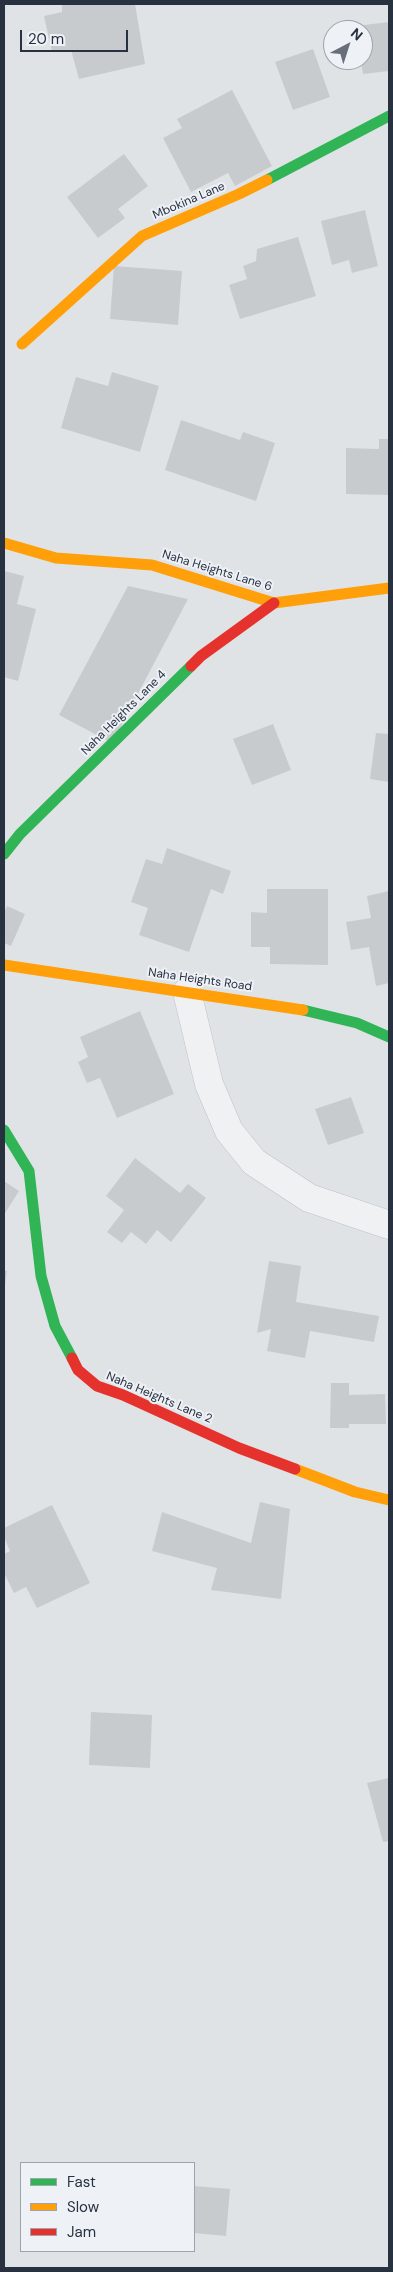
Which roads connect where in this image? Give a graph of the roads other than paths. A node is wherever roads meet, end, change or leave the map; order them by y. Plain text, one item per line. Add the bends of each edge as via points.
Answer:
1 (389, 116) edge
2 (22, 344) dead end
3 (4, 544) edge
4 (389, 588) edge
5 (274, 603) junction
6 (4, 854) edge
7 (4, 966) edge
8 (187, 992) junction
9 (389, 1037) edge
10 (4, 1130) edge
11 (389, 1225) edge
12 (389, 1500) edge

1 - 2 street, Mbokina Lane via 239,194 142,236
3 - 5 street, Naha Heights Lane 6 via 56,558 152,565
4 - 5 street
5 - 6 street, Naha Heights Lane 4 via 201,656 20,834
7 - 8 street, Naha Heights Road
8 - 9 street, Naha Heights Road via 292,1007 357,1023
8 - 11 street via 209,1084 229,1131 254,1162 309,1198
10 - 12 street, Naha Heights Lane 2 via 28,1171 41,1276 54,1326 78,1370 97,1386 239,1448 355,1492

